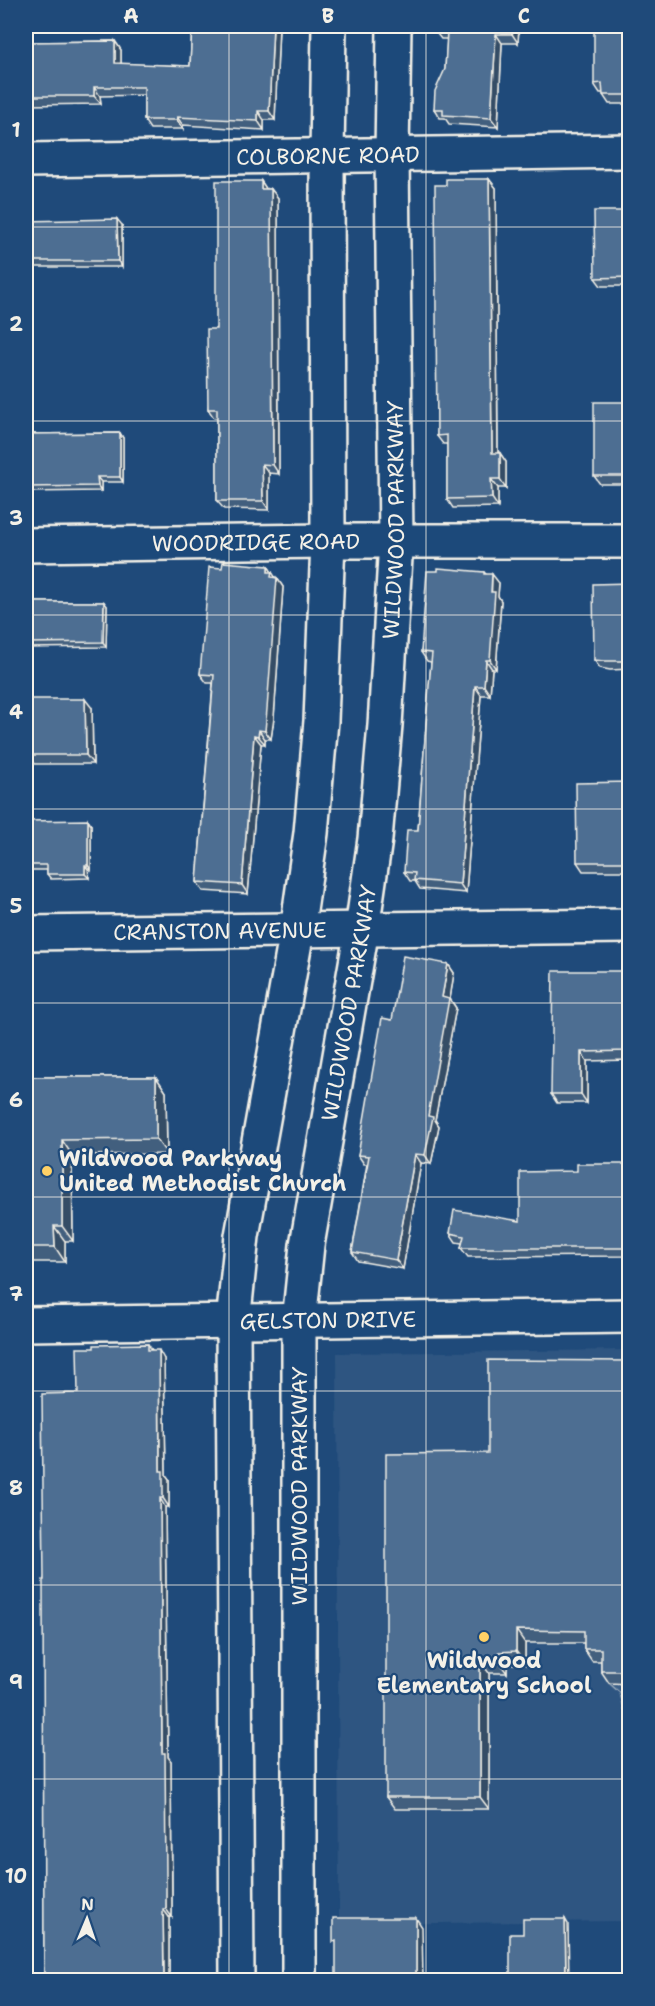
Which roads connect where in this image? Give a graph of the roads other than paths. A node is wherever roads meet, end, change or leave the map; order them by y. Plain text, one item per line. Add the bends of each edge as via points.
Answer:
1 (329, 26) edge
2 (394, 26) edge
3 (630, 151) edge
4 (392, 154) junction
5 (327, 155) junction
6 (26, 160) edge
7 (328, 541) junction
8 (396, 541) junction
9 (630, 541) edge
10 (26, 545) edge
11 (630, 926) edge
12 (362, 929) junction
13 (297, 931) junction
14 (26, 933) edge
15 (630, 1316) edge
16 (299, 1322) junction
17 (233, 1323) junction
18 (26, 1324) edge
19 (237, 1980) edge
20 (299, 1980) edge

1 - 5 street
2 - 4 street, WILDWOOD PARKWAY
3 - 4 street, COLBORNE ROAD
4 - 5 street, COLBORNE ROAD
4 - 8 street, WILDWOOD PARKWAY
5 - 6 street, COLBORNE ROAD
5 - 7 street
7 - 8 street, WOODRIDGE ROAD
7 - 10 street, WOODRIDGE ROAD
7 - 13 street via 321,721
8 - 9 street, WOODRIDGE ROAD
8 - 12 street, WILDWOOD PARKWAY via 385,725
11 - 12 street, CRANSTON AVENUE
12 - 13 street, CRANSTON AVENUE
12 - 16 street, WILDWOOD PARKWAY via 307,1245
13 - 14 street, CRANSTON AVENUE
13 - 17 street via 242,1236
15 - 16 street, GELSTON DRIVE
16 - 17 street, GELSTON DRIVE
16 - 20 street, WILDWOOD PARKWAY
17 - 18 street, GELSTON DRIVE
17 - 19 street

